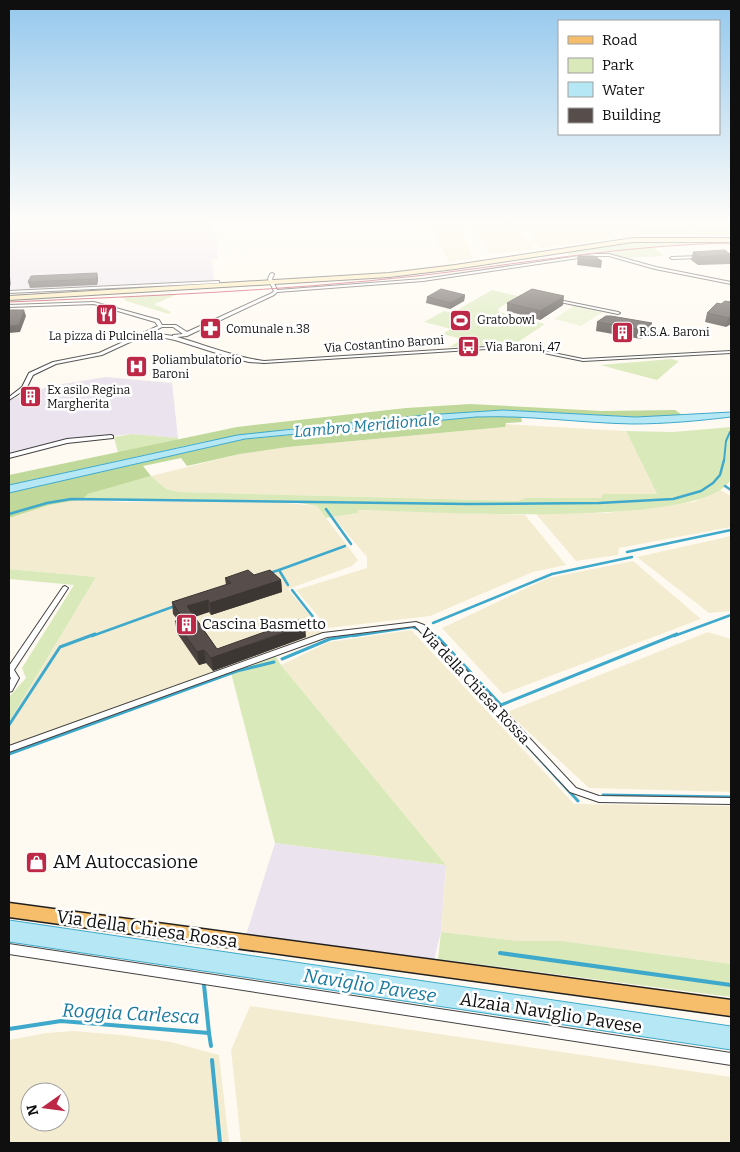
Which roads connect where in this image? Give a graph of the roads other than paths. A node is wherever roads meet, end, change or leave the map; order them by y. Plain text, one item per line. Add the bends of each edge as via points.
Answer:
1 (365, 274) edge
2 (465, 274) edge
3 (689, 274) edge
4 (271, 278) junction
5 (731, 283) edge
6 (276, 290) junction
7 (9, 296) edge
8 (548, 298) edge
9 (9, 306) edge
10 (618, 313) dead end
11 (206, 324) junction
12 (161, 326) junction
13 (177, 327) junction
14 (156, 329) junction
15 (163, 334) junction
16 (187, 334) junction
17 (145, 335) junction
18 (169, 336) junction
19 (189, 342) junction
20 (731, 352) edge
21 (9, 399) edge
22 (111, 437) dead end
23 (9, 456) edge
24 (65, 588) dead end
25 (9, 669) edge
26 (9, 689) edge
27 (9, 749) edge
28 (731, 801) edge
29 (9, 910) edge
30 (9, 949) edge
31 (731, 1008) edge
32 (731, 1059) edge

1 - 4 main road
2 - 6 street via 423,280
3 - 5 street
4 - 6 street
4 - 7 main road
4 - 7 main road
6 - 11 street via 274,294
8 - 10 street
9 - 12 street via 94,303 156,321
11 - 13 street
11 - 16 street
12 - 13 street
12 - 14 street, Via Costantino Baroni
13 - 16 street
14 - 15 street, Via Costantino Baroni
14 - 17 street, Via Costantino Baroni
15 - 17 street, Via Costantino Baroni
15 - 18 street, Via Costantino Baroni
16 - 18 street, Via Costantino Baroni
16 - 19 street
17 - 21 street, Via Costantino Baroni via 100,354 64,360 33,373 28,376 24,388
18 - 19 street, Via Costantino Baroni
19 - 20 street, Via Costantino Baroni via 264,362 502,347 583,360
22 - 23 street via 68,441
24 - 25 street
25 - 26 street via 15,678
27 - 28 street, Via della Chiesa Rossa via 326,634 416,624 573,790 599,799
29 - 31 main road, Via della Chiesa Rossa
30 - 32 street, Alzaia Naviglio Pavese

